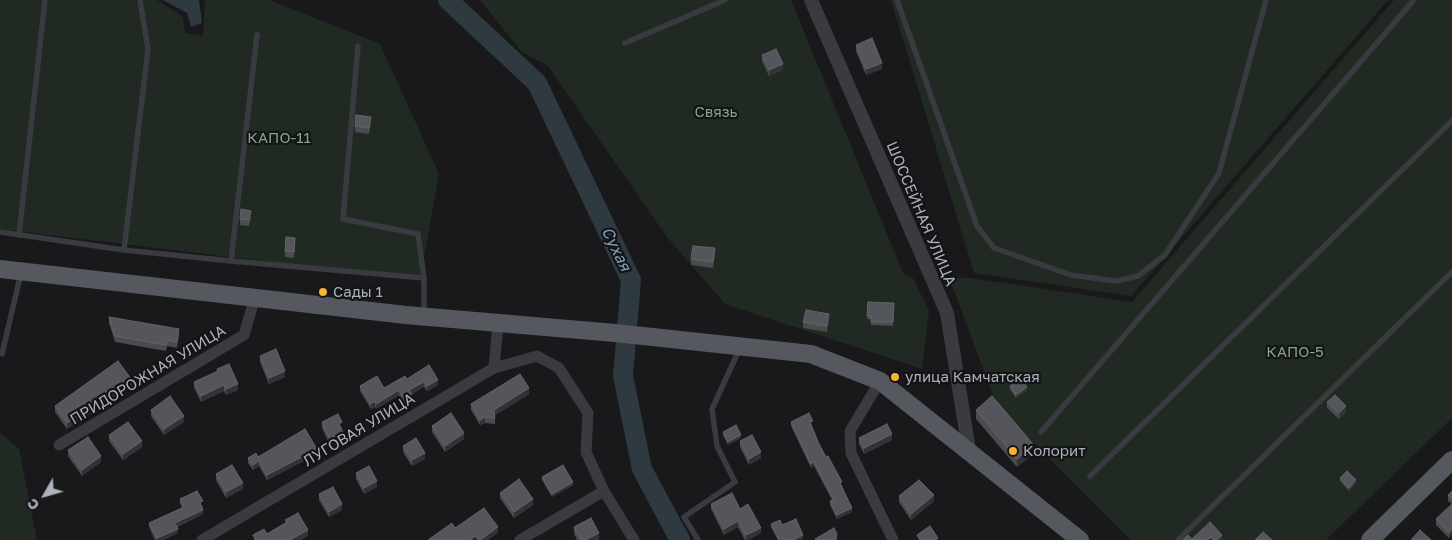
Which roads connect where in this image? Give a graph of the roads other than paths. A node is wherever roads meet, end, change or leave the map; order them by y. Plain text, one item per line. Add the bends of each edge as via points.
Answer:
1 (45, 0) edge
2 (140, 0) edge
3 (725, 0) edge
4 (811, 0) edge
5 (897, 0) edge
6 (1266, 0) edge
7 (1414, 0) edge
8 (257, 35) dead end
9 (625, 43) dead end
10 (358, 46) dead end
11 (1452, 121) edge
12 (0, 232) edge
13 (19, 235) junction
14 (124, 250) junction
15 (232, 261) junction
16 (0, 269) edge
17 (22, 271) junction
18 (1452, 272) edge
19 (424, 278) junction
20 (255, 297) junction
21 (424, 317) junction
22 (498, 324) junction
23 (740, 347) junction
24 (2, 354) dead end
25 (494, 368) junction
26 (880, 381) junction
27 (1041, 432) dead end
28 (59, 445) dead end
29 (969, 450) junction
30 (1452, 460) edge
31 (1090, 476) dead end
32 (604, 491) junction
33 (202, 540) edge
34 (520, 540) edge
35 (634, 540) edge
36 (698, 540) edge
37 (893, 540) edge
38 (1080, 540) edge
39 (1178, 540) edge
40 (1370, 540) edge

1 - 13 lane
2 - 14 lane via 148,49
3 - 9 lane
4 - 29 street, ШОССЕЙНАЯ УЛИЦА via 947,313
5 - 6 lane via 977,226 994,248 1070,275 1116,281 1138,276 1165,254 1219,172
7 - 27 lane
8 - 15 lane
10 - 19 lane via 343,219 418,234
11 - 31 lane
12 - 13 lane
13 - 14 lane
14 - 15 lane
15 - 19 lane
16 - 17 main road
17 - 20 main road
17 - 24 lane
18 - 39 lane
19 - 21 lane
20 - 21 main road
20 - 28 street, ПРИДОРОЖНАЯ УЛИЦА via 244,336
21 - 22 main road
22 - 23 main road
22 - 25 street
23 - 26 main road via 811,354
23 - 36 lane via 712,409 717,446 735,482 684,517
25 - 32 street, ЛУГОВАЯ УЛИЦА via 537,356 559,368 588,413 586,452
25 - 33 street, ЛУГОВАЯ УЛИЦА
26 - 29 main road
26 - 37 street via 850,431 851,453
29 - 38 main road
30 - 40 main road
32 - 34 street
32 - 35 street, ЛУГОВАЯ УЛИЦА

